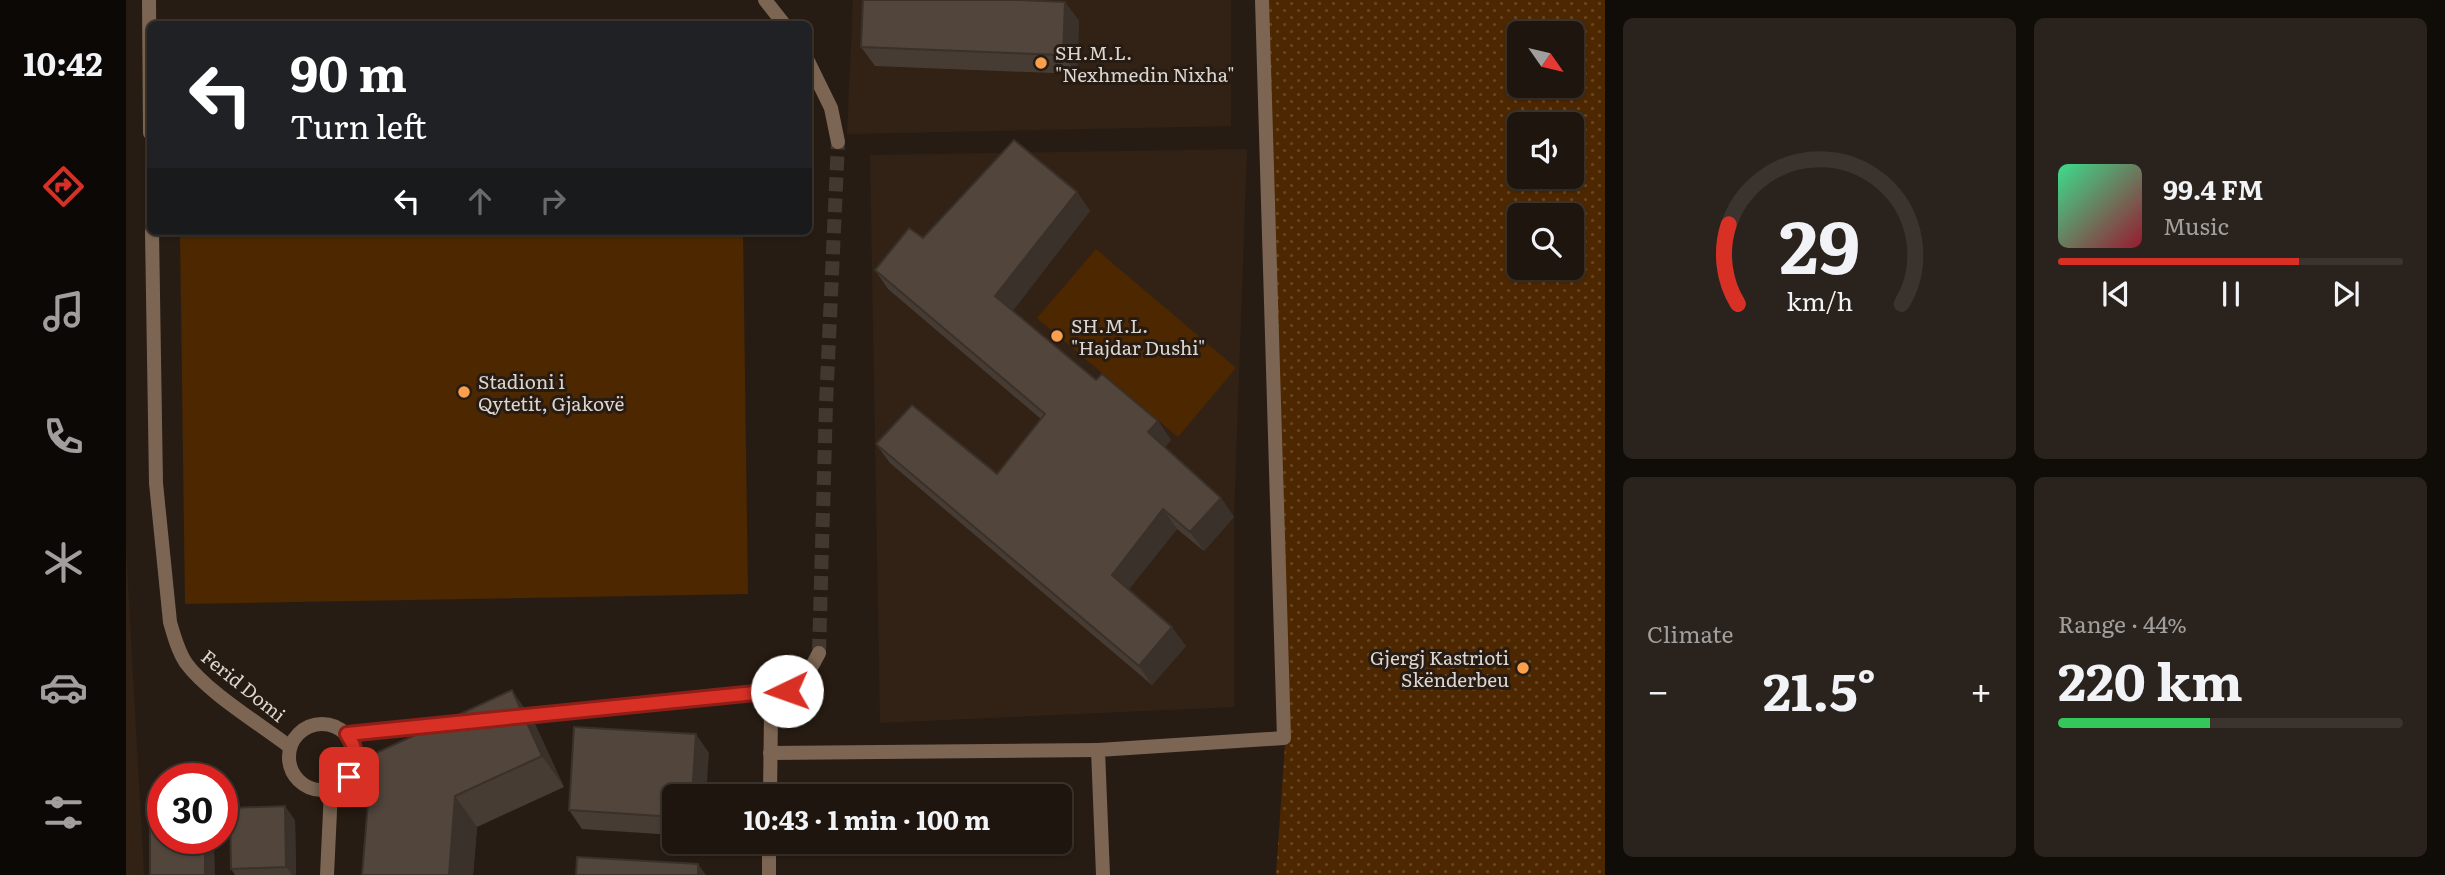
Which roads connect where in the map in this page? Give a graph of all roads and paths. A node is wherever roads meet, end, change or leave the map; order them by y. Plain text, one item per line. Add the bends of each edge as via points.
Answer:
1 (149, 0) edge
2 (765, 0) edge
3 (1262, 0) edge
4 (149, 21) edge
5 (782, 21) edge
6 (812, 69) edge
7 (838, 142) tunnel mouth
8 (152, 235) edge
9 (819, 653) tunnel mouth
10 (764, 698) junction
11 (497, 719) edge
12 (470, 721) edge
13 (347, 734) junction
14 (290, 747) junction
15 (1098, 750) junction
16 (770, 752) junction
17 (770, 784) edge
18 (331, 790) junction
19 (769, 854) edge
20 (327, 875) edge
21 (769, 875) edge
22 (1103, 875) edge

1 - 4 street
2 - 5 street
3 - 15 street via 1284,738
6 - 7 street via 831,108
8 - 14 street, Ferid Domi via 156,483 170,622 185,662 199,678
9 - 10 street via 809,674 787,691
10 - 11 street via 755,693
10 - 16 street via 771,714
12 - 13 street
13 - 14 street via 338,726 315,724 304,728
13 - 18 street via 356,755 355,766 341,785
14 - 18 street via 291,770 298,780 307,787
15 - 16 street
15 - 22 street
16 - 17 street
18 - 20 street
19 - 21 street

